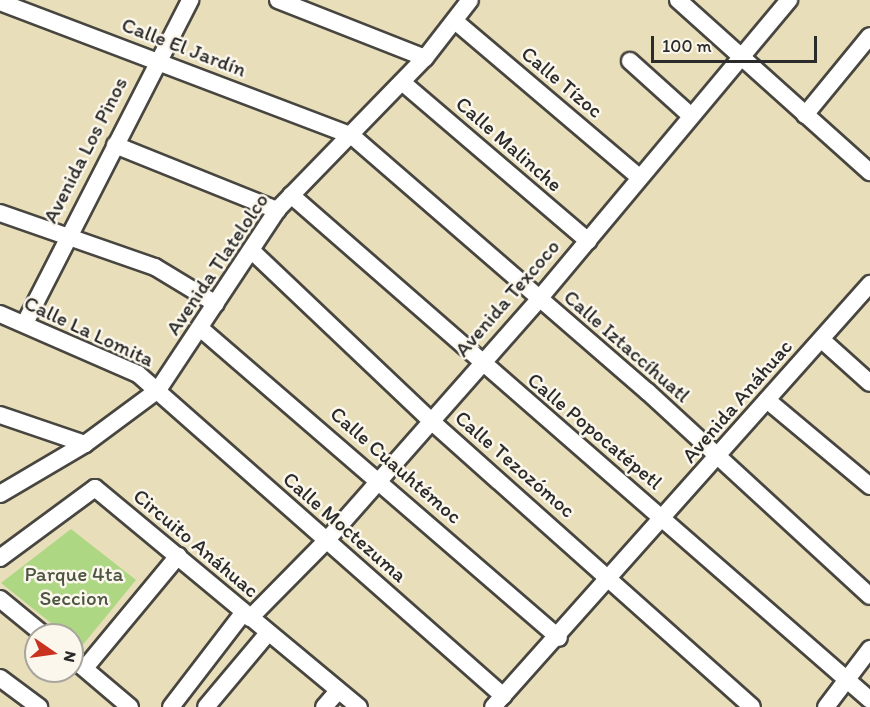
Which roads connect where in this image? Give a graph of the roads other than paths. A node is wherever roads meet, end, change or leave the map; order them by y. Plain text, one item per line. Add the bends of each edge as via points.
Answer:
1 (190, 0) edge
2 (279, 0) edge
3 (470, 0) edge
4 (678, 0) edge
5 (789, 0) edge
6 (0, 2) edge
7 (455, 21) junction
8 (870, 36) edge
9 (425, 57) junction
10 (737, 57) junction
11 (158, 59) junction
12 (630, 61) dead end
13 (402, 82) junction
14 (805, 115) junction
15 (691, 116) junction
16 (351, 135) junction
17 (115, 146) junction
18 (867, 163) edge
19 (639, 177) junction
20 (291, 195) junction
21 (277, 210) junction
22 (0, 213) edge
23 (67, 234) junction
24 (588, 241) junction
25 (251, 250) junction
26 (870, 284) edge
27 (539, 299) junction
28 (216, 304) junction
29 (0, 314) edge
30 (24, 323) junction
31 (201, 328) junction
32 (822, 340) junction
33 (480, 363) junction
34 (870, 383) edge
35 (158, 390) junction
36 (767, 400) junction
37 (0, 415) edge
38 (430, 420) junction
39 (85, 444) junction
40 (717, 457) junction
41 (380, 479) junction
42 (870, 486) edge
43 (0, 494) edge
44 (664, 519) junction
45 (326, 541) junction
46 (178, 556) junction
47 (0, 558) edge
48 (611, 579) junction
49 (870, 596) edge
50 (0, 599) edge
51 (247, 616) junction
52 (29, 623) edge
53 (268, 633) junction
54 (559, 638) junction
55 (870, 649) edge
56 (84, 657) edge
57 (84, 668) edge
58 (0, 678) edge
59 (845, 680) junction
60 (338, 691) junction
61 (870, 700) edge
62 (498, 701) edge
63 (39, 707) edge
64 (129, 707) edge
65 (171, 707) edge
66 (206, 707) edge
67 (324, 707) edge
68 (359, 707) edge
69 (753, 707) edge
70 (826, 707) edge

1 - 11 street, Avenida Los Pinos
2 - 9 street
3 - 7 street, Avenida Tlatelolco
4 - 10 street
5 - 10 street, Avenida Texcoco
6 - 11 street, Calle El Jardín
7 - 9 street, Avenida Tlatelolco
7 - 19 street, Calle Tízoc
8 - 14 street
9 - 13 street, Avenida Tlatelolco
10 - 14 street
10 - 15 street, Avenida Texcoco
11 - 16 street, Calle El Jardín
11 - 17 street, Avenida Los Pinos
12 - 15 street
13 - 16 street, Avenida Tlatelolco
13 - 24 street, Calle Malinche
14 - 18 street
15 - 19 street, Avenida Texcoco
16 - 20 street, Avenida Tlatelolco
16 - 27 street, Calle Iztaccíhuatl
17 - 21 street
17 - 23 street, Avenida Los Pinos
19 - 24 street, Avenida Texcoco
20 - 21 street, Avenida Tlatelolco
20 - 33 street, Calle Popocatépetl
21 - 25 street, Avenida Tlatelolco
22 - 23 street
23 - 28 street via 155,267
23 - 30 street, Avenida Los Pinos
24 - 27 street, Avenida Texcoco
25 - 28 street, Avenida Tlatelolco
25 - 38 street, Calle Tezozómoc
26 - 32 street, Avenida Anáhuac
27 - 33 street, Avenida Texcoco
27 - 40 street, Calle Iztaccíhuatl
28 - 31 street, Avenida Tlatelolco
29 - 30 street, Calle La Lomita
30 - 35 street, Calle La Lomita via 138,374
31 - 35 street, Avenida Tlatelolco
31 - 41 street, Calle Cuauhtémoc
32 - 34 street
32 - 36 street, Avenida Anáhuac
33 - 38 street, Avenida Texcoco
33 - 44 street, Calle Popocatépetl
35 - 39 street, Avenida Tlatelolco
35 - 45 street, Calle Moctezuma
36 - 40 street, Avenida Anáhuac
36 - 42 street
37 - 39 street
38 - 41 street, Avenida Texcoco
38 - 48 street, Calle Tezozómoc
39 - 43 street, Avenida Tlatelolco
40 - 44 street, Avenida Anáhuac
40 - 49 street, Calle Iztaccíhuatl
41 - 45 street, Avenida Texcoco
41 - 54 street, Calle Cuauhtémoc
44 - 48 street, Avenida Anáhuac
44 - 59 street, Calle Popocatépetl
45 - 51 street, Avenida Texcoco
45 - 62 street, Calle Moctezuma
46 - 47 street, Circuito Anáhuac via 95,488
46 - 51 street, Circuito Anáhuac
46 - 56 street
48 - 54 street, Avenida Anáhuac
48 - 69 street, Calle Tezozómoc
50 - 52 street
51 - 53 street, Circuito Anáhuac
51 - 65 street, Avenida Texcoco
53 - 60 street, Circuito Anáhuac
53 - 66 street
54 - 62 street, Avenida Anáhuac
55 - 59 street
57 - 64 street
58 - 63 street
59 - 61 street, Calle Popocatépetl
59 - 70 street
60 - 67 street
60 - 68 street, Circuito Anáhuac

